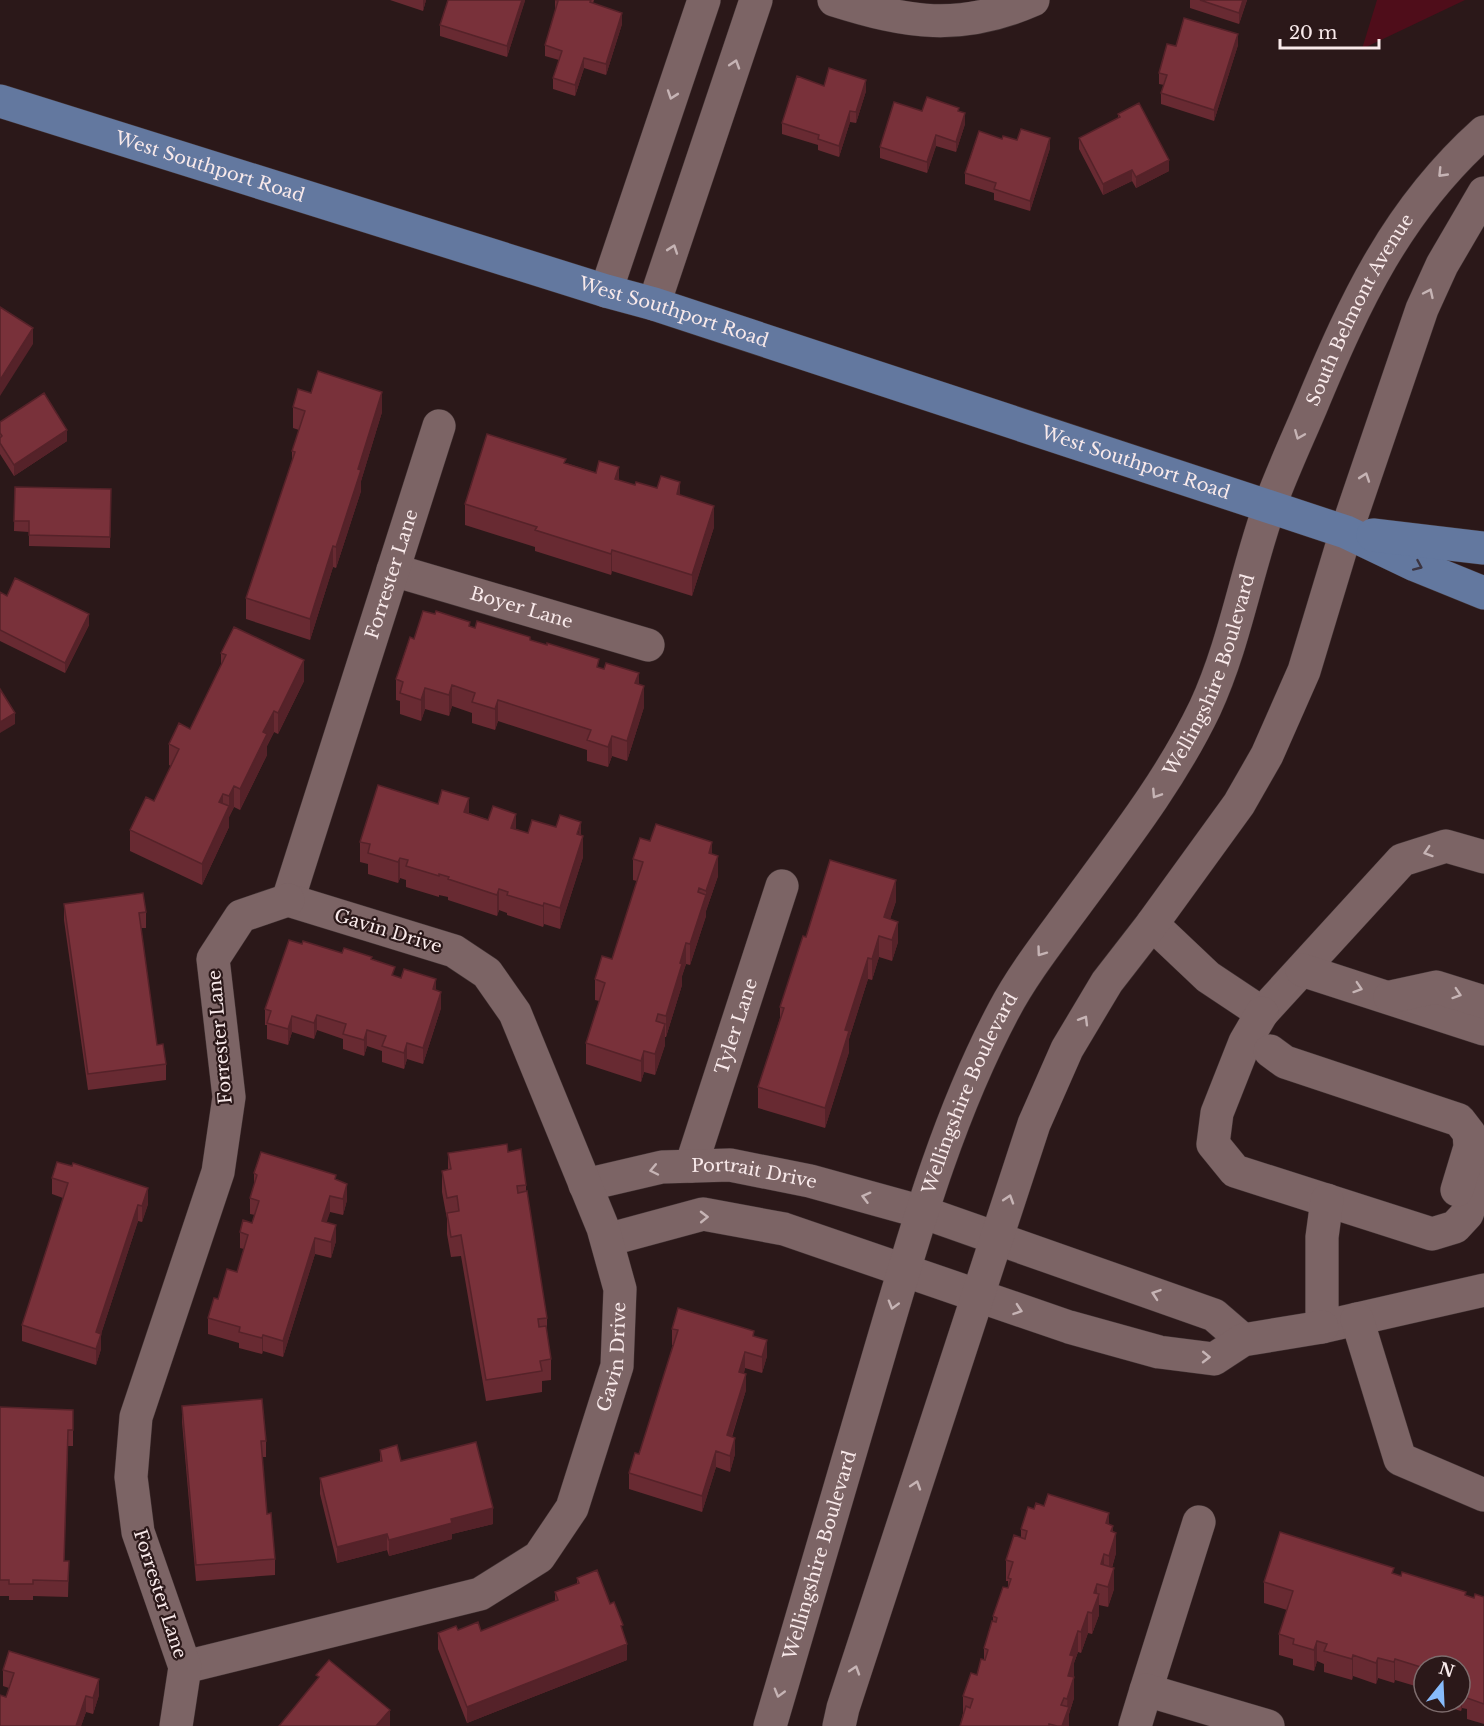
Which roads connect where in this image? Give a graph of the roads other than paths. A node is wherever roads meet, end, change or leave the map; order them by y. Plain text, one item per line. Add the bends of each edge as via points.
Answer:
1 (704, 0) edge
2 (756, 0) edge
3 (834, 0) edge
4 (1033, 0) edge
5 (0, 101) edge
6 (1484, 132) edge
7 (1484, 193) edge
8 (606, 291) junction
9 (654, 304) junction
10 (439, 426) dead end
11 (1269, 507) junction
12 (1346, 532) junction
13 (1484, 548) edge
14 (393, 570) junction
15 (1484, 593) edge
16 (648, 645) dead end
17 (1473, 854) edge
18 (1484, 874) edge
19 (782, 886) dead end
20 (288, 900) junction
21 (1152, 924) junction
22 (1302, 970) junction
23 (1388, 998) junction
24 (1484, 1002) edge
25 (1262, 1013) junction
26 (1484, 1029) edge
27 (1258, 1046) junction
28 (1484, 1116) edge
29 (1484, 1166) edge
30 (691, 1167) junction
31 (585, 1185) junction
32 (1327, 1200) junction
33 (922, 1212) junction
34 (1404, 1225) junction
35 (997, 1238) junction
36 (607, 1240) junction
37 (903, 1271) junction
38 (1484, 1290) edge
39 (978, 1297) junction
40 (1357, 1319) junction
41 (1322, 1327) junction
42 (1243, 1340) junction
43 (1482, 1487) edge
44 (1199, 1522) dead end
45 (185, 1667) junction
46 (1146, 1690) junction
47 (176, 1726) edge
48 (770, 1726) edge
49 (839, 1726) edge
50 (1135, 1726) edge
51 (1268, 1726) edge

1 -> 8 street
9 -> 2 street
3 - 4 street via 898,18 939,21 980,17
5 - 8 main road, West Southport Road
6 -> 11 street, South Belmont Avenue via 1435,181 1399,227 1365,286
12 -> 7 street via 1422,309 1442,265
8 - 9 main road, West Southport Road
9 - 11 main road, West Southport Road
10 - 14 street, Forrester Lane
11 - 12 main road, West Southport Road
11 -> 33 street, Wellingshire Boulevard via 1227,656 1205,708 1153,799 1036,958 1005,1008 964,1093
12 - 13 main road, West Southport Road
12 -> 15 main road, West Southport Road
12 - 21 street via 1304,671 1267,755 1239,804
14 - 16 street, Boyer Lane
14 - 20 street, Forrester Lane
17 - 18 street
17 -> 22 street via 1446,846 1402,860
19 - 30 street, Tyler Lane
20 - 31 street, Gavin Drive via 454,951 487,972 515,1013
20 - 45 street, Forrester Lane via 241,916 213,959 229,1097 218,1172 136,1417 131,1477 138,1532
21 - 25 street via 1208,977
35 -> 21 street via 1034,1124 1067,1049 1107,982
22 -> 23 street
22 - 25 street
23 -> 24 street via 1436,987
23 - 26 street
25 - 27 street
27 - 28 street
27 - 32 street via 1217,1113 1213,1144 1235,1171
27 - 34 street via 1285,1062 1459,1120 1469,1133 1470,1147 1450,1206
29 - 34 street via 1467,1214 1455,1227 1432,1234
30 -> 31 street, Portrait Drive via 662,1167
33 -> 30 street, Portrait Drive via 810,1181 730,1165
31 - 36 street, Gavin Drive
32 - 34 street
32 - 41 street via 1322,1237
33 - 35 street, Portrait Drive
33 - 37 street, Wellingshire Boulevard
35 - 39 street
42 -> 35 street, Portrait Drive via 1214,1315
36 -> 37 street via 703,1214 784,1229
36 - 45 street, Gavin Drive via 620,1289 616,1366 572,1508 539,1557 480,1594
37 - 39 street
37 -> 48 street, Wellingshire Boulevard
38 - 40 street
39 -> 42 street via 1069,1328 1159,1352 1214,1359
49 -> 39 street
40 - 41 street
40 - 43 street via 1400,1459
41 - 42 street
44 - 46 street
45 - 47 street, Forrester Lane
46 - 50 street
46 - 51 street

